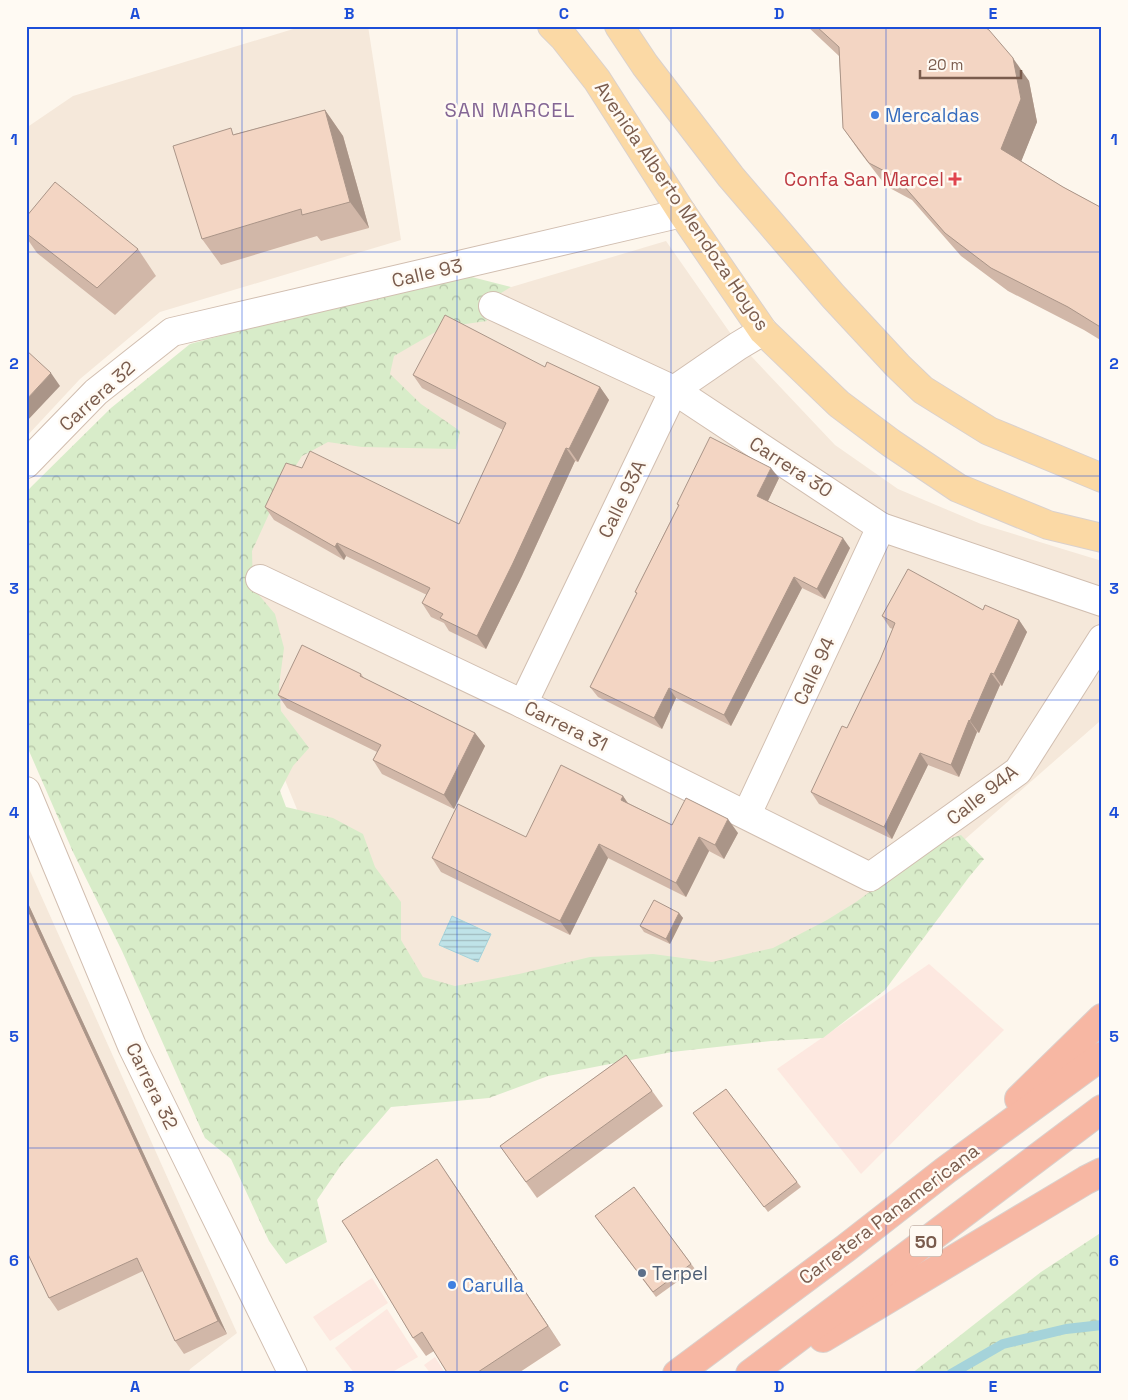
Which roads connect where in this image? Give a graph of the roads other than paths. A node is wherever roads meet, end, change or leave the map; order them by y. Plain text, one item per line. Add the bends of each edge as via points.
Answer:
1 (552, 26) edge
2 (622, 29) edge
3 (682, 213) junction
4 (492, 306) dead end
5 (763, 331) junction
6 (172, 332) joint
7 (674, 390) junction
8 (26, 464) edge
9 (1102, 478) edge
10 (881, 527) junction
11 (1102, 538) edge
12 (260, 579) dead end
13 (1102, 602) edge
14 (1102, 639) edge
15 (523, 704) junction
16 (26, 791) edge
17 (747, 814) junction
18 (870, 877) joint
19 (1102, 1018) edge
20 (1102, 1056) edge
21 (1102, 1109) edge
22 (946, 1170) junction
23 (1094, 1176) edge
24 (293, 1374) edge
25 (677, 1374) edge
26 (750, 1374) edge
27 (764, 1374) edge

1 - 3 main road, Avenida Alberto Mendoza Hoyos via 597,80
2 - 9 main road via 731,177 833,296 923,390 988,431
3 - 5 main road, Avenida Alberto Mendoza Hoyos
3 - 6 street, Calle 93
4 - 7 street, Carrera 30
5 - 7 street, Calle 93A
5 - 11 main road, Avenida Alberto Mendoza Hoyos via 839,404 958,488 1048,525
6 - 8 street, Carrera 32 via 96,392
7 - 10 street, Carrera 30
7 - 15 street, Calle 93A
10 - 13 street, Carrera 30
10 - 17 street, Calle 94
12 - 15 street, Carrera 31
14 - 18 street, Calle 94A via 1018,771
15 - 17 street, Carrera 31
16 - 24 street, Carrera 32 via 132,1046
17 - 18 street, Carrera 31
19 - 22 highway
20 - 22 highway, Carretera Panamericana / 50
21 - 26 highway, 50
22 - 25 highway, Carretera Panamericana / 50
23 - 27 highway

